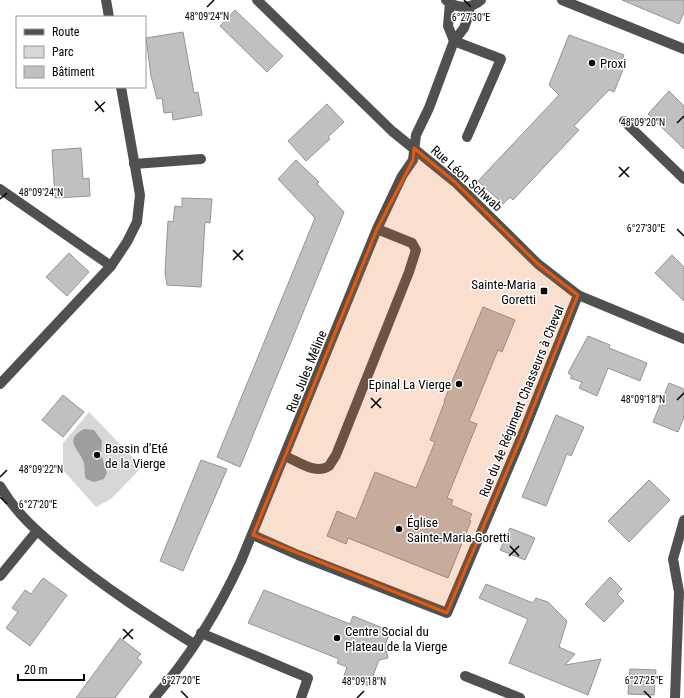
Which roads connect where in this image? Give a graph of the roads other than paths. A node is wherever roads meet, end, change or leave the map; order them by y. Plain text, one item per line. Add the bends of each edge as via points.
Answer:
1 (106, 0) edge
2 (481, 0) edge
3 (562, 0) edge
4 (263, 2) edge
5 (448, 2) edge
6 (470, 6) junction
7 (109, 16) edge
8 (454, 40) junction
9 (684, 49) edge
10 (121, 88) edge
11 (624, 121) dead end
12 (467, 137) dead end
13 (414, 148) junction
14 (201, 159) dead end
15 (134, 164) junction
16 (684, 179) edge
17 (0, 188) edge
18 (377, 228) junction
19 (111, 266) junction
20 (578, 295) junction
21 (684, 338) edge
22 (0, 384) edge
23 (285, 456) junction
24 (0, 486) edge
25 (684, 520) edge
26 (37, 531) junction
27 (253, 535) junction
28 (0, 576) edge
29 (201, 633) junction
30 (194, 644) junction
31 (465, 676) dead end
32 (154, 698) edge
33 (301, 698) edge
34 (520, 698) edge
35 (675, 698) edge

1 - 7 street
2 - 6 street
3 - 9 street
4 - 13 street, Rue Léon Schwab via 392,131
5 - 6 street via 459,7
5 - 8 street via 448,26
6 - 8 street, Rue Jules Méline via 464,28
8 - 12 street via 501,59
8 - 13 street, Rue Jules Méline via 416,135
10 - 15 street
11 - 16 street
13 - 18 street, Rue Jules Méline via 413,160 402,176
13 - 20 street, Rue Léon Schwab via 455,182 538,264
14 - 15 street
15 - 19 street via 140,195 137,222
17 - 19 street
18 - 23 street, Rue Jules Méline
18 - 23 street via 412,243 416,250 410,272 329,466 323,470 316,470
19 - 22 street
20 - 21 street, Rue Léon Schwab
20 - 27 street, Rue du 4e Régiment Chasseurs à Cheval via 447,613
23 - 27 street, Rue Jules Méline
24 - 26 street via 11,505
25 - 35 street via 673,559 679,592
26 - 28 street
26 - 30 street via 113,592
27 - 29 street, Rue Jules Méline via 232,580
29 - 30 street, Rue Jules Méline
29 - 33 street via 308,678
30 - 32 street, Rue Jules Méline
31 - 34 street

